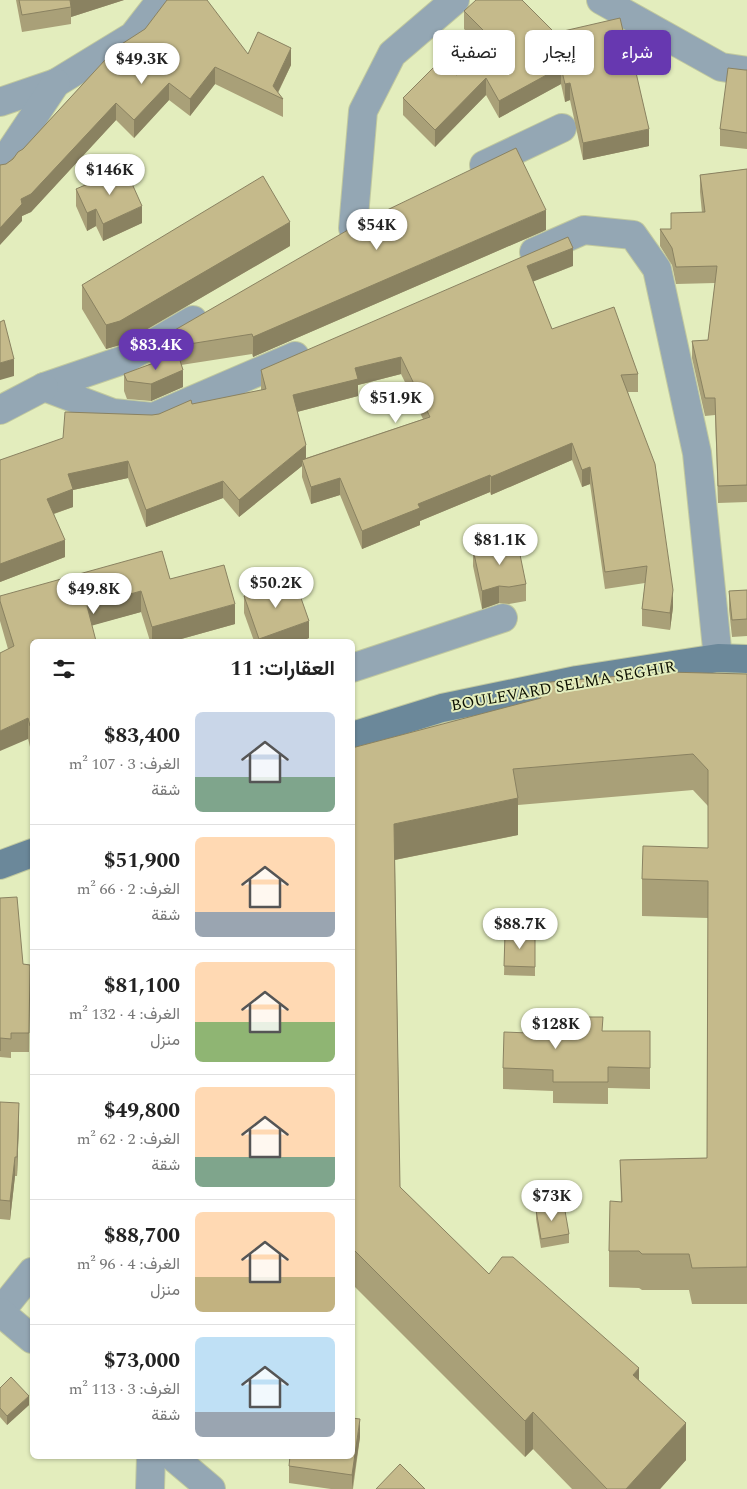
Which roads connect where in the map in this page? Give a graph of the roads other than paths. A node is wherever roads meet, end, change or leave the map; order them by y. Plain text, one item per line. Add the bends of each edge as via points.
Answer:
1 (160, 0) edge
2 (455, 0) edge
3 (601, 0) edge
4 (747, 71) edge
5 (56, 83) junction
6 (0, 102) edge
7 (562, 128) dead end
8 (0, 167) edge
9 (466, 174) edge
10 (379, 215) edge
11 (353, 228) junction
12 (328, 242) edge
13 (511, 262) edge
14 (218, 306) edge
15 (318, 346) edge
16 (44, 387) junction
17 (0, 410) edge
18 (504, 618) dead end
19 (718, 658) junction
20 (747, 659) edge
21 (355, 667) edge
22 (355, 735) edge
23 (30, 854) edge
24 (0, 865) edge
25 (30, 1274) edge
26 (0, 1312) edge
27 (30, 1337) edge
28 (151, 1459) edge
29 (176, 1459) edge
30 (150, 1489) edge
31 (211, 1489) edge

1 - 5 street via 133,36
2 - 11 street via 392,54 364,111
3 - 4 street via 721,67
5 - 6 street
5 - 8 street
7 - 9 street
10 - 11 street
11 - 12 street
13 - 19 street via 584,230 633,235 657,269 697,453
14 - 16 street via 126,359
15 - 16 street via 153,417 113,413
16 - 17 street
18 - 21 street
19 - 20 main road, BOULEVARD SELMA SEGHIR
19 - 22 main road, BOULEVARD SELMA SEGHIR via 577,680 442,708
23 - 24 main road
25 - 26 street
26 - 27 street
28 - 30 street
29 - 31 street

